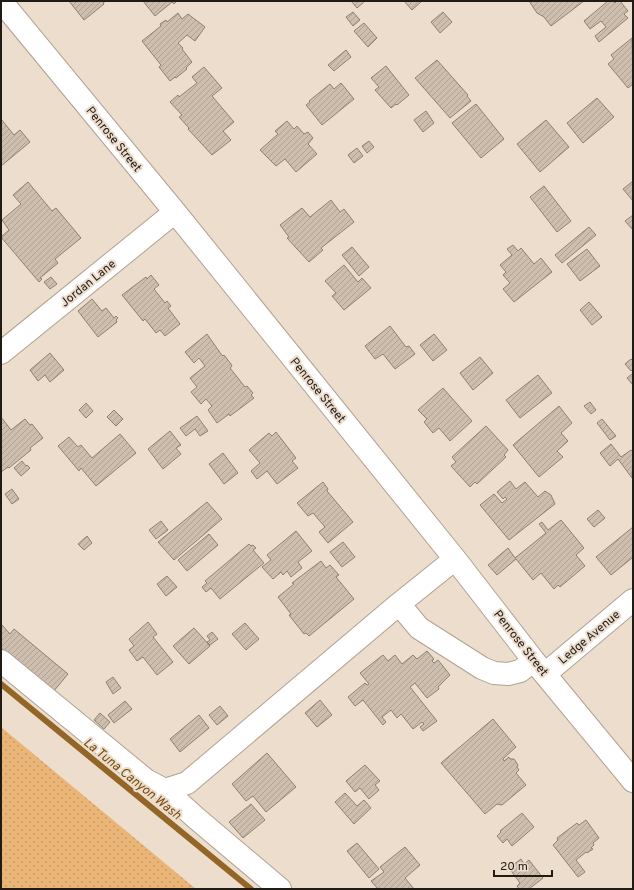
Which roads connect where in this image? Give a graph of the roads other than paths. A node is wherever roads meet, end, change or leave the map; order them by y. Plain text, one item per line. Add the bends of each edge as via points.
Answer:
1 (1, 1) edge
2 (175, 212) junction
3 (1, 353) edge
4 (455, 560) junction
5 (633, 600) edge
6 (399, 604) junction
7 (1, 661) edge
8 (540, 667) junction
9 (633, 782) edge
10 (165, 790) junction
11 (280, 889) edge

1 - 2 street, Penrose Street
2 - 3 street, Jordan Lane
2 - 4 street, Penrose Street
4 - 6 street
4 - 8 street, Penrose Street
5 - 8 street, Ledge Avenue
6 - 8 street, Ledge Avenue via 419,628 482,668 494,673 508,674
6 - 10 street via 187,783
7 - 10 street via 146,780
8 - 9 street, Penrose Street
10 - 11 street

